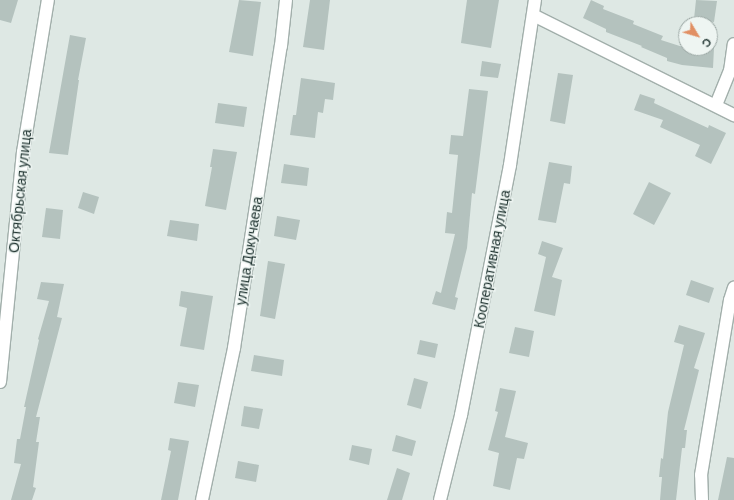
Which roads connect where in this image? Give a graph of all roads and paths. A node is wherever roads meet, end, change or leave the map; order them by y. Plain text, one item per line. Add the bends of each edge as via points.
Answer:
1 (48, 0) edge
2 (286, 0) edge
3 (535, 0) edge
4 (533, 15) junction
5 (734, 44) edge
6 (716, 105) junction
7 (734, 115) edge
8 (734, 288) edge
9 (0, 382) edge
10 (202, 500) edge
11 (440, 500) edge
12 (702, 500) edge

1 - 9 street, Октябрьская улица via 23,152
2 - 10 street, улица Докучаева via 234,348
3 - 4 street, Кооперативная улица
4 - 6 street
4 - 11 street, Кооперативная улица via 510,165 461,415
5 - 6 street via 730,71
6 - 7 street
8 - 12 street via 700,475

